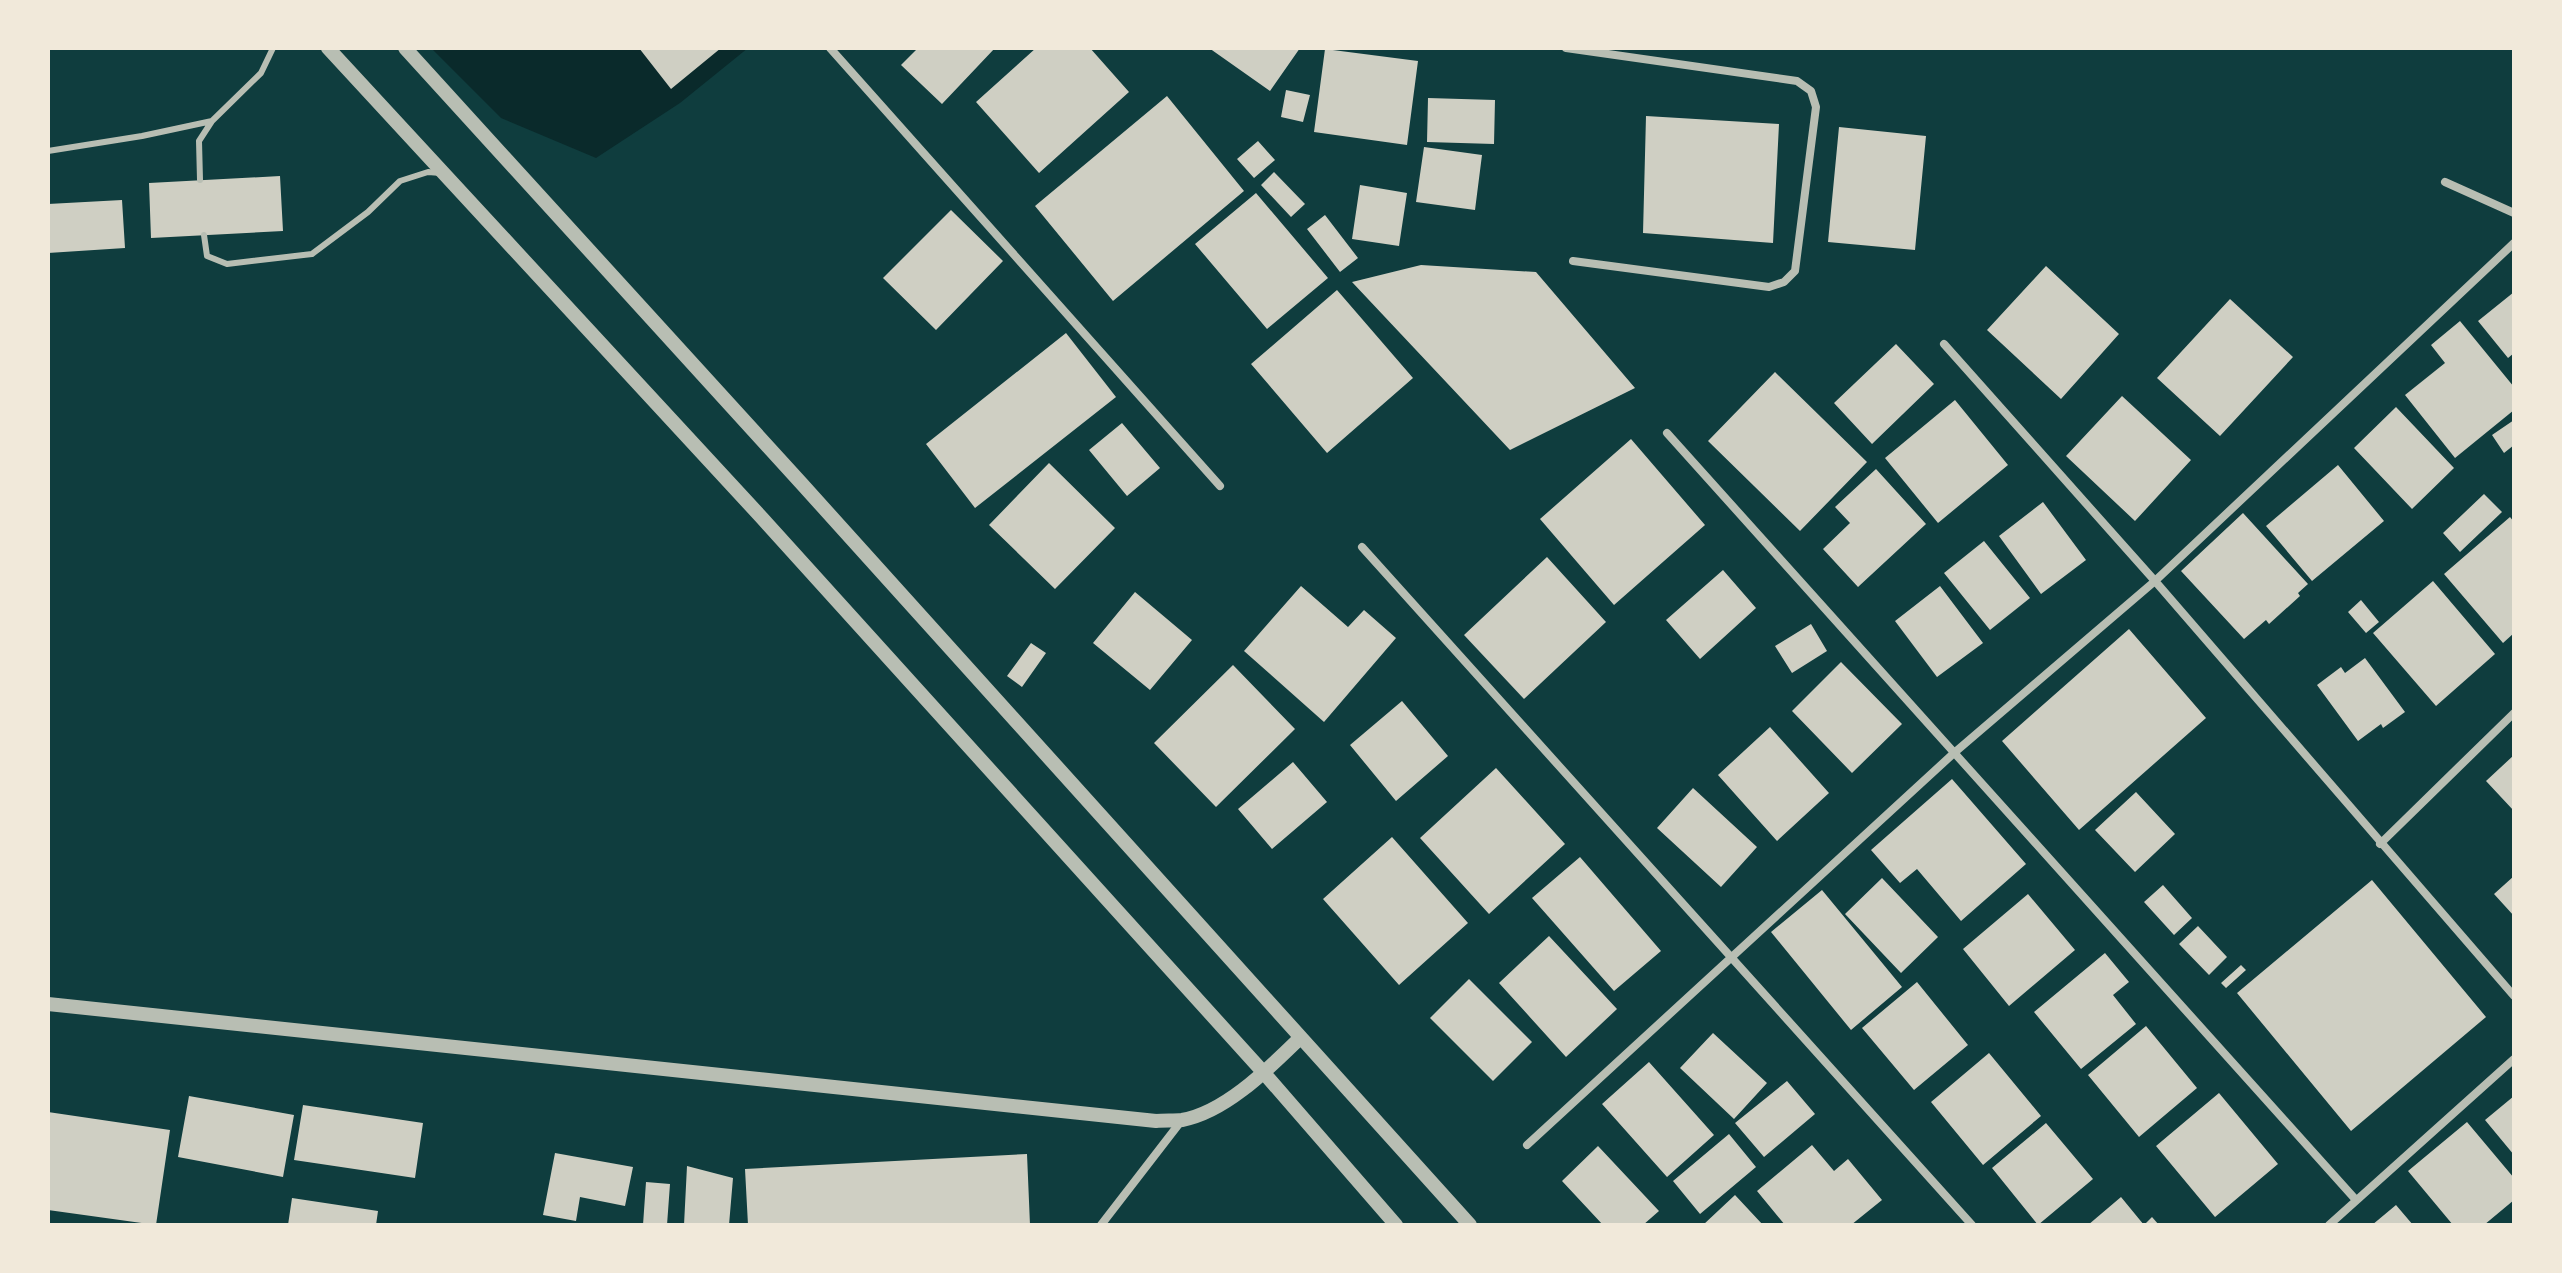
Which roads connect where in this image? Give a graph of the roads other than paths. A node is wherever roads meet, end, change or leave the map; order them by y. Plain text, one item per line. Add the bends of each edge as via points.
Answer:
1 (273, 48) edge
2 (328, 48) edge
3 (405, 48) edge
4 (830, 48) edge
5 (1566, 48) edge
6 (212, 121) junction
7 (48, 151) edge
8 (445, 174) junction
9 (200, 180) dead end
10 (2445, 182) dead end
11 (2514, 213) edge
12 (204, 235) dead end
13 (2514, 243) edge
14 (1573, 261) dead end
15 (1944, 344) dead end
16 (1667, 433) dead end
17 (1220, 486) dead end
18 (1362, 547) dead end
19 (2155, 581) junction
20 (2514, 713) edge
21 (1954, 753) junction
22 (2380, 844) junction
23 (1731, 957) junction
24 (2514, 996) edge
25 (48, 1004) edge
26 (1300, 1038) junction
27 (2514, 1059) edge
28 (1264, 1073) junction
29 (1183, 1120) junction
30 (1527, 1145) dead end
31 (2356, 1200) junction
32 (1101, 1225) edge
33 (1396, 1225) edge
34 (1470, 1225) edge
35 (1972, 1225) edge
36 (2329, 1225) edge

1 - 6 lane via 261,73
2 - 8 street
3 - 26 street
4 - 17 street
5 - 14 street via 1797,81 1811,91 1816,107 1795,271 1784,282 1769,287
6 - 7 lane
6 - 9 lane via 199,141
8 - 12 lane via 428,172 400,181 312,254 227,264 207,256
8 - 28 street
10 - 11 street
13 - 19 street
15 - 19 street
16 - 21 street
18 - 23 street
19 - 21 street
19 - 22 street
20 - 22 street
21 - 23 street
21 - 31 street
22 - 24 street
23 - 30 street
23 - 35 street
25 - 29 street
26 - 28 street
26 - 34 street
27 - 31 street
28 - 29 street via 1217,1107
28 - 33 street
29 - 32 street
31 - 36 street

